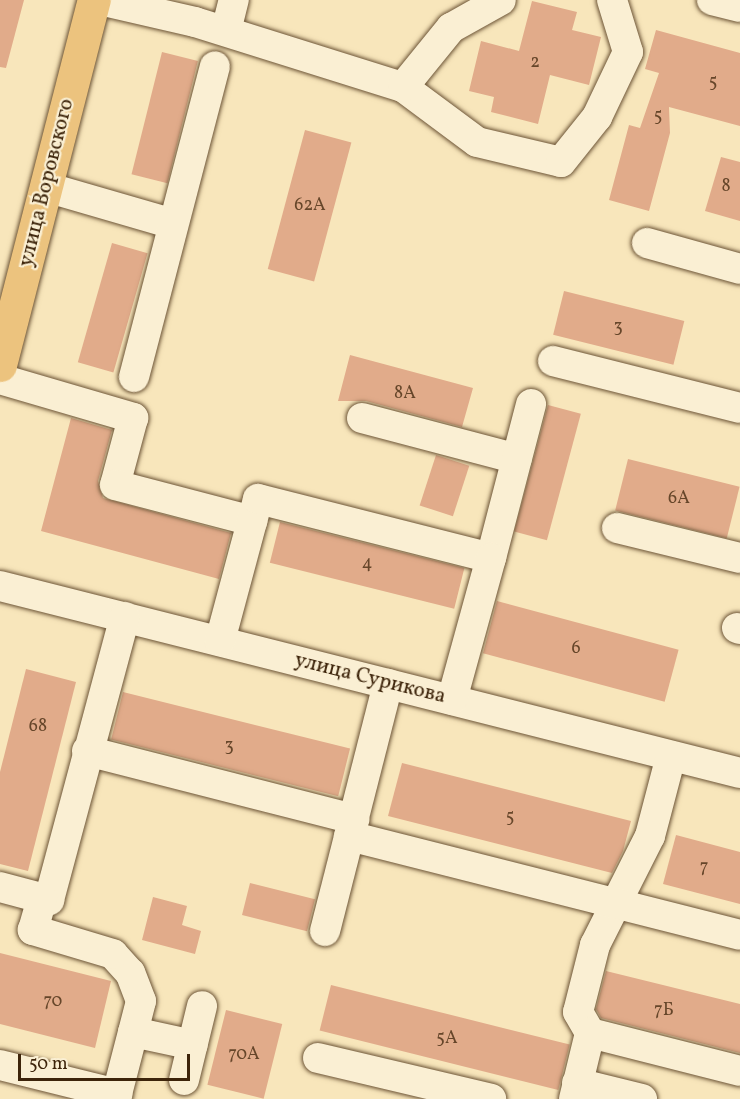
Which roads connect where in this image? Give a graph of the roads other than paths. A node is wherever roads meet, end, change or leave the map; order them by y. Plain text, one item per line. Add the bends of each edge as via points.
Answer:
1 (94, 0) edge
2 (99, 0) edge
3 (234, 0) edge
4 (501, 0) edge
5 (612, 0) edge
6 (712, 0) edge
7 (740, 7) edge
8 (226, 31) junction
9 (215, 66) dead end
10 (403, 87) junction
11 (46, 187) junction
12 (174, 224) junction
13 (647, 243) dead end
14 (740, 269) edge
15 (553, 362) dead end
16 (0, 365) edge
17 (134, 377) dead end
18 (0, 379) edge
19 (531, 404) dead end
20 (740, 408) edge
21 (362, 418) dead end
22 (517, 459) junction
23 (252, 521) junction
24 (617, 528) dead end
25 (491, 558) junction
26 (740, 558) edge
27 (0, 586) edge
28 (125, 617) junction
29 (220, 641) junction
30 (388, 684) junction
31 (452, 700) junction
32 (87, 751) junction
33 (671, 756) junction
34 (740, 773) edge
35 (351, 827) junction
36 (0, 887) edge
37 (42, 898) junction
38 (616, 904) junction
39 (325, 931) dead end
40 (740, 935) edge
41 (202, 1006) dead end
42 (133, 1032) junction
43 (590, 1033) junction
44 (192, 1045) junction
45 (318, 1058) dead end
46 (0, 1065) edge
47 (740, 1071) edge
48 (184, 1080) dead end
49 (576, 1091) edge
50 (491, 1099) edge
51 (642, 1099) edge

1 - 11 main road, улица Воровского
2 - 8 street
3 - 8 street
4 - 10 street via 451,28
5 - 10 street via 628,52 597,117 561,162 477,142
6 - 7 street
8 - 10 street
9 - 12 street
11 - 12 street
11 - 16 main road, улица Воровского
12 - 17 street
13 - 14 street
15 - 20 street
18 - 23 street via 133,417 115,485
19 - 22 street
21 - 22 street
22 - 25 street
23 - 25 street via 258,499
23 - 29 street
24 - 26 street
25 - 31 street
27 - 28 street, улица Сурикова
28 - 29 street, улица Сурикова
28 - 32 street
29 - 30 street, улица Сурикова
30 - 31 street, улица Сурикова
30 - 35 street
31 - 33 street, улица Сурикова
32 - 35 street
32 - 37 street via 49,900
33 - 34 street, улица Сурикова
33 - 38 street via 650,836
35 - 38 street
35 - 39 street
36 - 37 street
37 - 42 street via 33,930 113,954 130,973 141,1001
38 - 40 street
38 - 43 street via 595,945 578,1012
41 - 44 street
42 - 44 street
42 - 46 street via 117,1095
43 - 47 street
43 - 49 street
44 - 48 street
45 - 50 street
49 - 51 street

